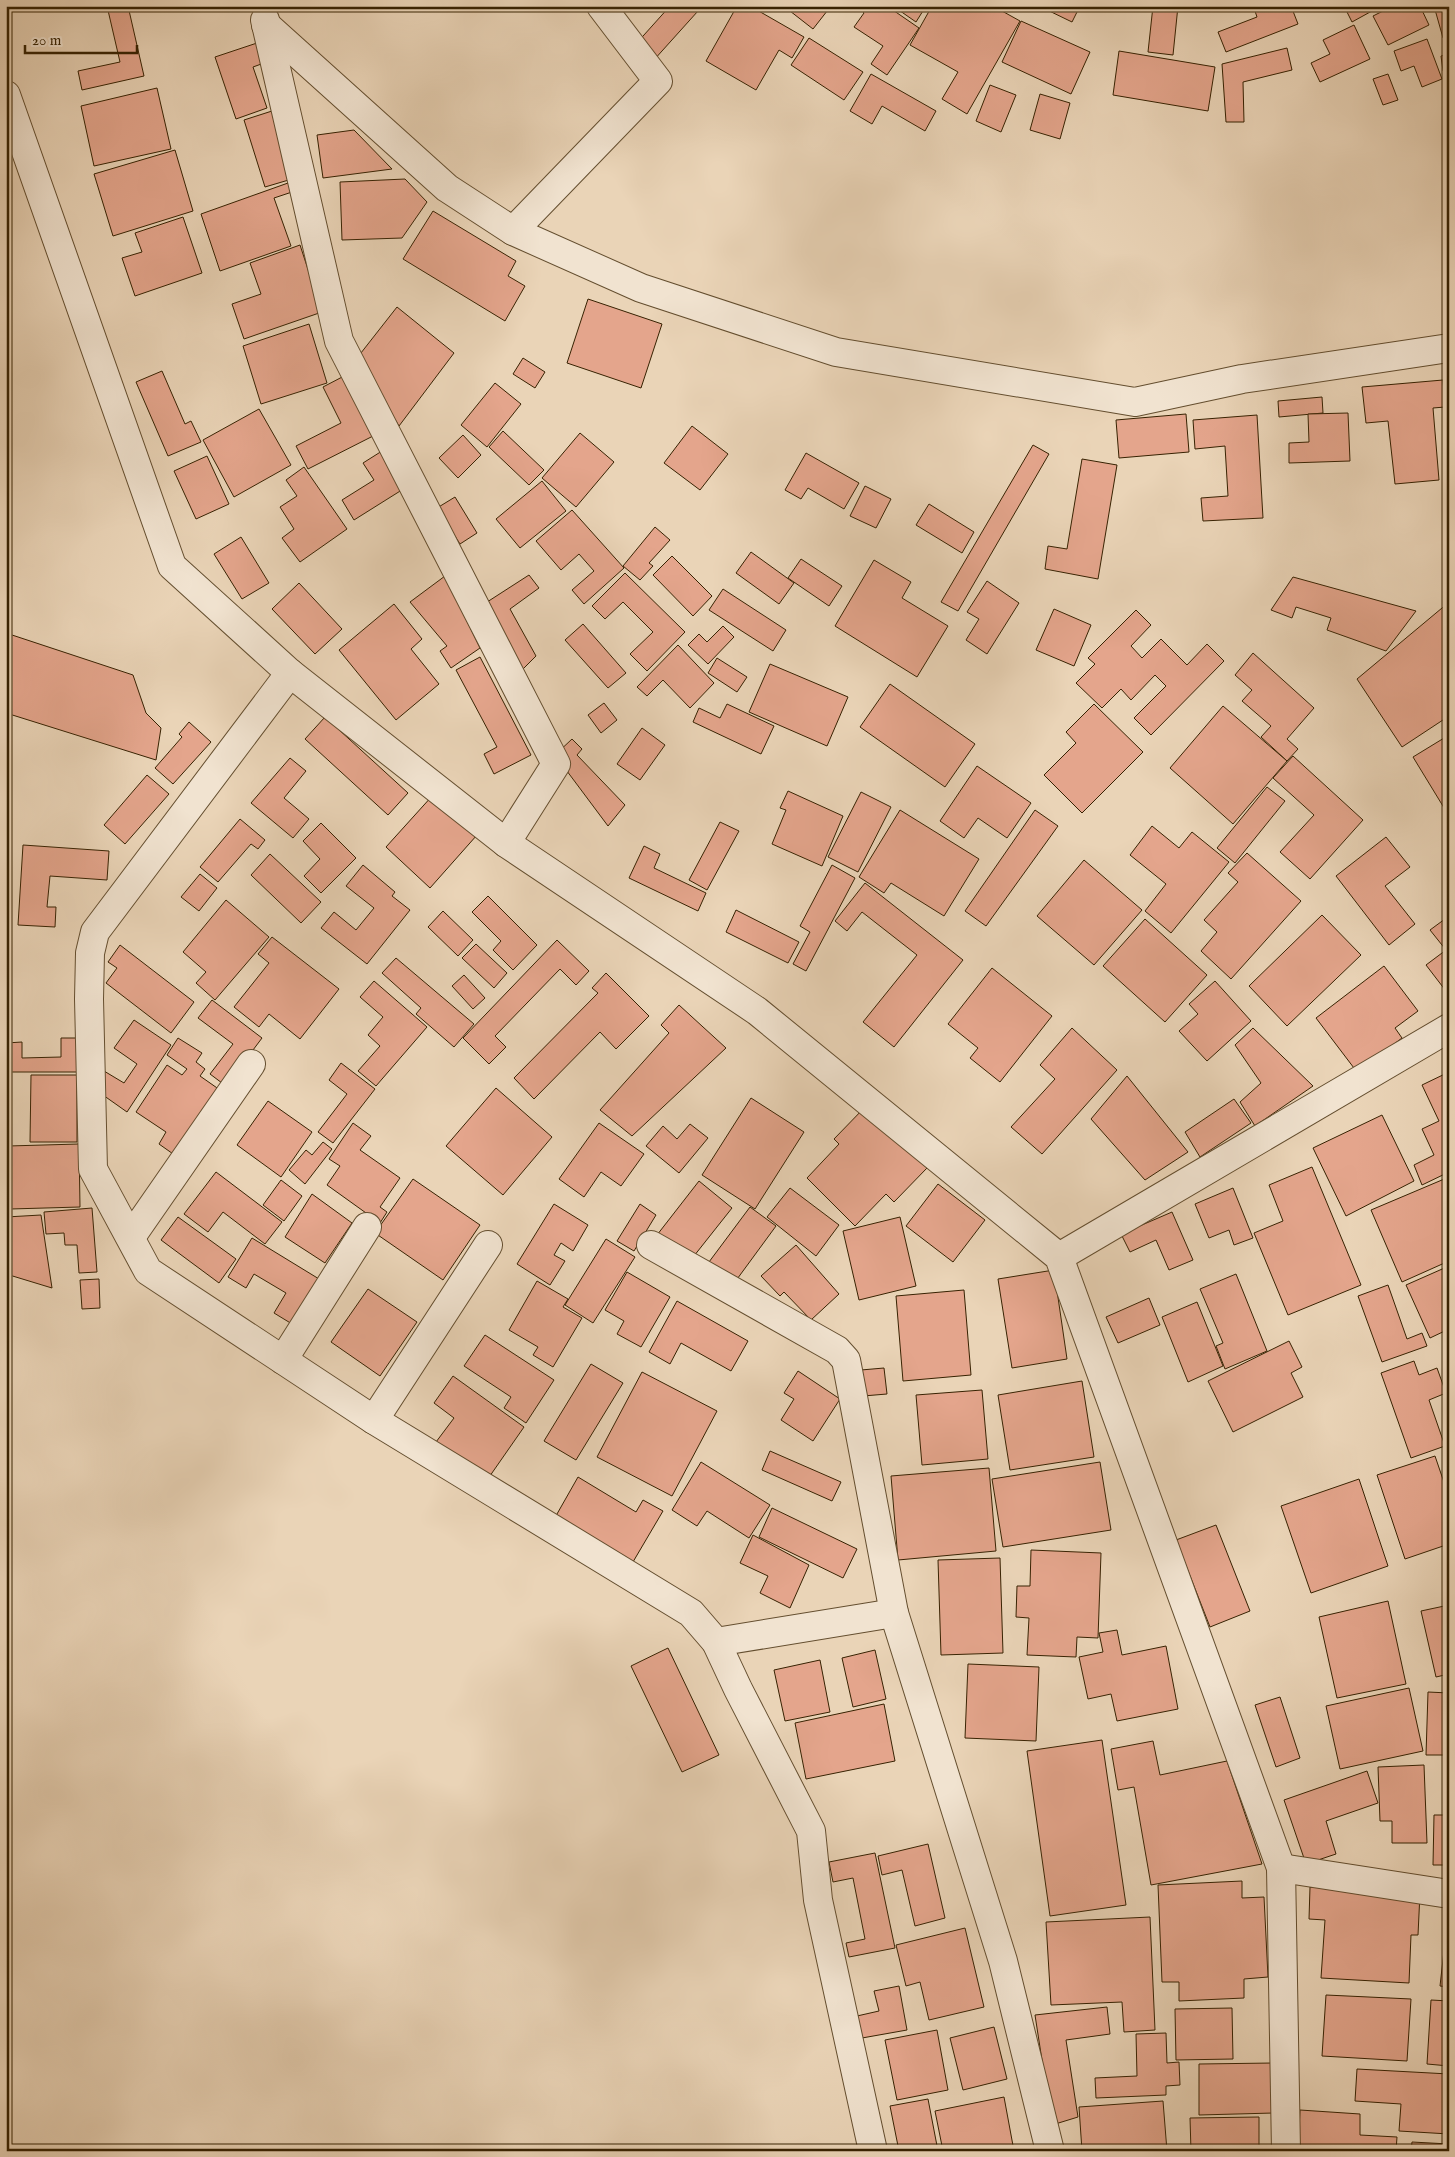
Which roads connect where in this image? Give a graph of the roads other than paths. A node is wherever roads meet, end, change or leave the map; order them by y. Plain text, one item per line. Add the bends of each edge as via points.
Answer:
1 (601, 6) edge
2 (263, 15) edge
3 (6, 95) edge
4 (513, 231) junction
5 (1449, 348) edge
6 (290, 673) junction
7 (506, 843) junction
8 (1449, 1028) edge
9 (251, 1064) dead end
10 (367, 1227) dead end
11 (130, 1237) junction
12 (488, 1245) dead end
13 (651, 1245) dead end
14 (1059, 1256) junction
15 (283, 1360) junction
16 (374, 1420) junction
17 (894, 1613) junction
18 (716, 1642) junction
19 (1281, 1868) junction
20 (1449, 1894) edge
21 (872, 2151) edge
22 (1050, 2151) edge
23 (1286, 2151) edge

1 - 4 street via 658,81
2 - 4 street via 447,188
2 - 7 street via 339,341 556,764
3 - 6 street via 172,566
4 - 5 street via 641,288 836,352 1135,402 1242,379
6 - 7 street
6 - 11 street via 95,932 90,952 89,999 93,1169
7 - 14 street via 757,1011
8 - 14 street
9 - 11 street
10 - 15 street
11 - 15 street via 148,1271
12 - 16 street
13 - 17 street via 837,1350 846,1360
14 - 19 street
15 - 16 street
16 - 18 street via 691,1613
17 - 18 street
17 - 22 street via 1003,1961
18 - 21 street via 811,1831 818,1900
19 - 20 street
19 - 23 street

